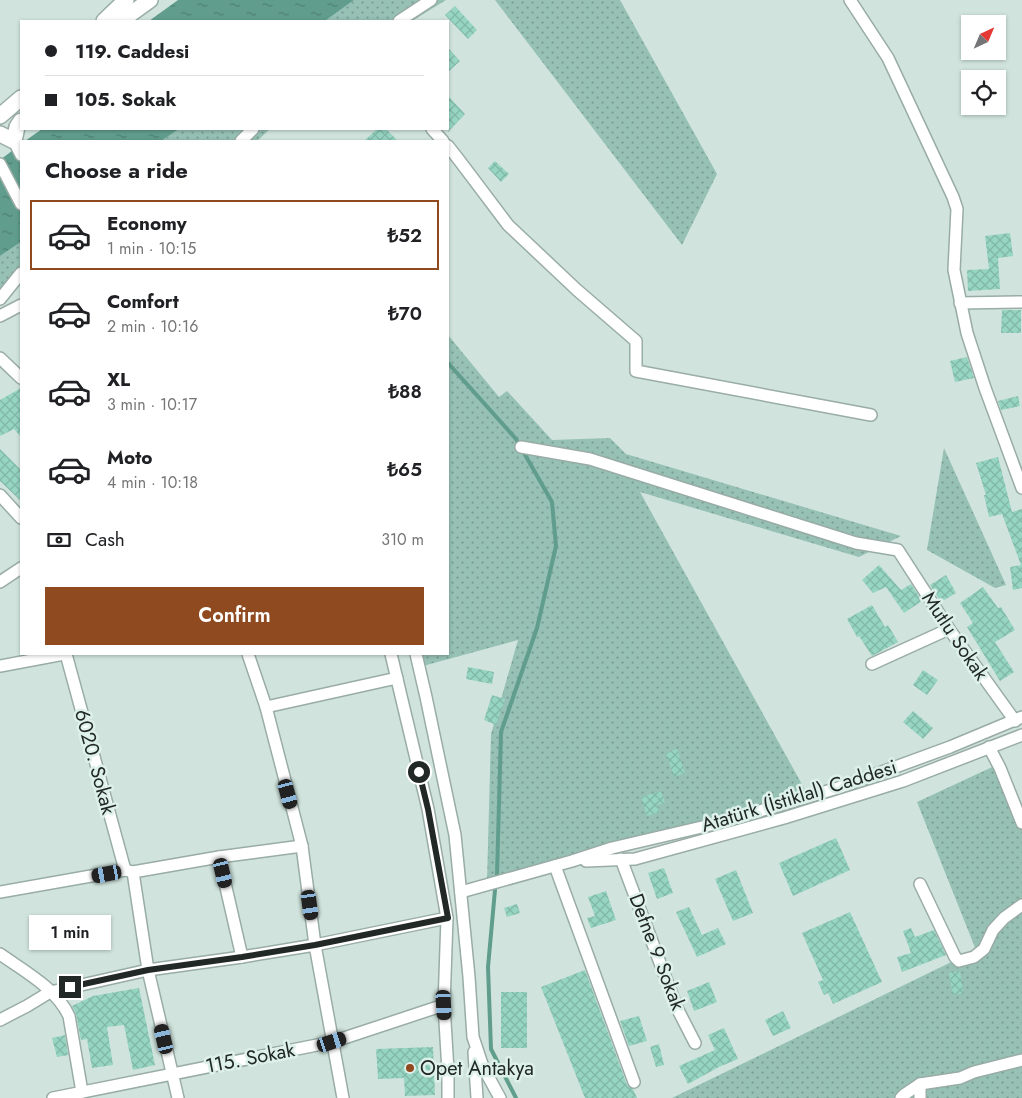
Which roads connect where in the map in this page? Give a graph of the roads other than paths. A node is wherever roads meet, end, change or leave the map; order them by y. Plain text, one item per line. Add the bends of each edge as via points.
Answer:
1 (126, 0) edge
2 (150, 0) edge
3 (431, 0) edge
4 (850, 0) edge
5 (105, 20) edge
6 (122, 20) edge
7 (401, 20) edge
8 (20, 90) edge
9 (20, 99) edge
10 (0, 102) edge
11 (0, 116) edge
12 (20, 122) edge
13 (253, 130) edge
14 (433, 130) edge
15 (0, 134) edge
16 (242, 140) edge
17 (442, 140) edge
18 (14, 141) junction
19 (449, 147) edge
20 (20, 153) edge
21 (0, 164) edge
22 (20, 202) edge
23 (20, 274) edge
24 (0, 298) edge
25 (1022, 302) edge
26 (960, 303) junction
27 (20, 306) edge
28 (0, 316) edge
29 (0, 358) edge
30 (20, 377) edge
31 (872, 415) dead end
32 (521, 447) dead end
33 (1022, 488) edge
34 (0, 495) edge
35 (20, 517) edge
36 (20, 569) edge
37 (0, 582) edge
38 (948, 630) junction
39 (60, 655) edge
40 (65, 655) edge
41 (248, 655) edge
42 (391, 655) edge
43 (416, 655) edge
44 (872, 664) dead end
45 (0, 666) edge
46 (397, 678) junction
47 (266, 708) junction
48 (1018, 719) edge
49 (1022, 735) edge
50 (990, 748) junction
51 (1022, 823) edge
52 (302, 846) junction
53 (219, 856) junction
54 (621, 859) junction
55 (572, 861) junction
56 (555, 866) junction
57 (129, 871) junction
58 (920, 884) dead end
59 (0, 892) edge
60 (461, 892) junction
61 (1022, 905) edge
62 (448, 918) junction
63 (315, 945) junction
64 (0, 954) edge
65 (242, 957) junction
66 (148, 970) junction
67 (50, 992) junction
68 (444, 1005) junction
69 (0, 1020) edge
70 (473, 1037) junction
71 (332, 1042) junction
72 (694, 1043) dead end
73 (1022, 1060) edge
74 (172, 1074) junction
75 (634, 1082) dead end
76 (920, 1084) junction
77 (82, 1092) junction
78 (53, 1098) edge
79 (178, 1098) edge
80 (343, 1098) edge
81 (448, 1098) edge
82 (477, 1098) edge
83 (500, 1098) edge
84 (901, 1098) edge
85 (920, 1098) edge

1 - 5 main road
2 - 6 main road
3 - 7 street
4 - 26 street via 888,58 957,209 954,270
8 - 10 main road
9 - 11 main road
12 - 18 main road
13 - 16 street
14 - 17 street
15 - 18 main road
18 - 20 street
19 - 31 street via 508,225 636,341 636,371
21 - 22 street
23 - 24 street
25 - 26 street
26 - 33 street via 985,388
27 - 28 street
29 - 30 street
32 - 38 street, Mutlu Sokak via 590,458 856,543 898,550
34 - 35 street
36 - 37 street
38 - 44 street
38 - 48 street, Mutlu Sokak
39 - 45 street
40 - 57 street, 6020. Sokak
41 - 47 street
42 - 46 street
43 - 60 street via 455,835
46 - 47 street
46 - 62 street via 428,809
47 - 52 street
48 - 55 street, Atatürk (İstiklal) Caddesi via 838,788
49 - 50 street, Atatürk (İstiklal) Caddesi
50 - 51 street
50 - 54 street, Atatürk (İstiklal) Caddesi via 903,781 784,818 635,859
52 - 53 street
52 - 63 street
53 - 57 street
53 - 65 street
54 - 55 street, Atatürk (İstiklal) Caddesi
54 - 72 street, Defne 9 Sokak via 677,1008
55 - 56 street, Atatürk (İstiklal) Caddesi
56 - 60 street, Atatürk (İstiklal) Caddesi
56 - 75 street
57 - 59 street
57 - 66 street, 6020. Sokak
58 - 61 street via 959,961 974,957 984,949 993,930
60 - 70 street
62 - 63 street
62 - 68 street
63 - 65 street
63 - 71 street
64 - 67 street
65 - 66 street
66 - 67 street
66 - 74 street, 6020. Sokak
67 - 69 street
67 - 77 street via 70,1016
68 - 71 street, 115. Sokak
68 - 81 street
70 - 82 street
70 - 83 street via 483,1067
71 - 74 street, 115. Sokak
71 - 80 street
73 - 76 street via 960,1078
74 - 77 street, 115. Sokak
74 - 79 street, 6020. Sokak
76 - 84 street
76 - 85 street
77 - 78 street, 115. Sokak

